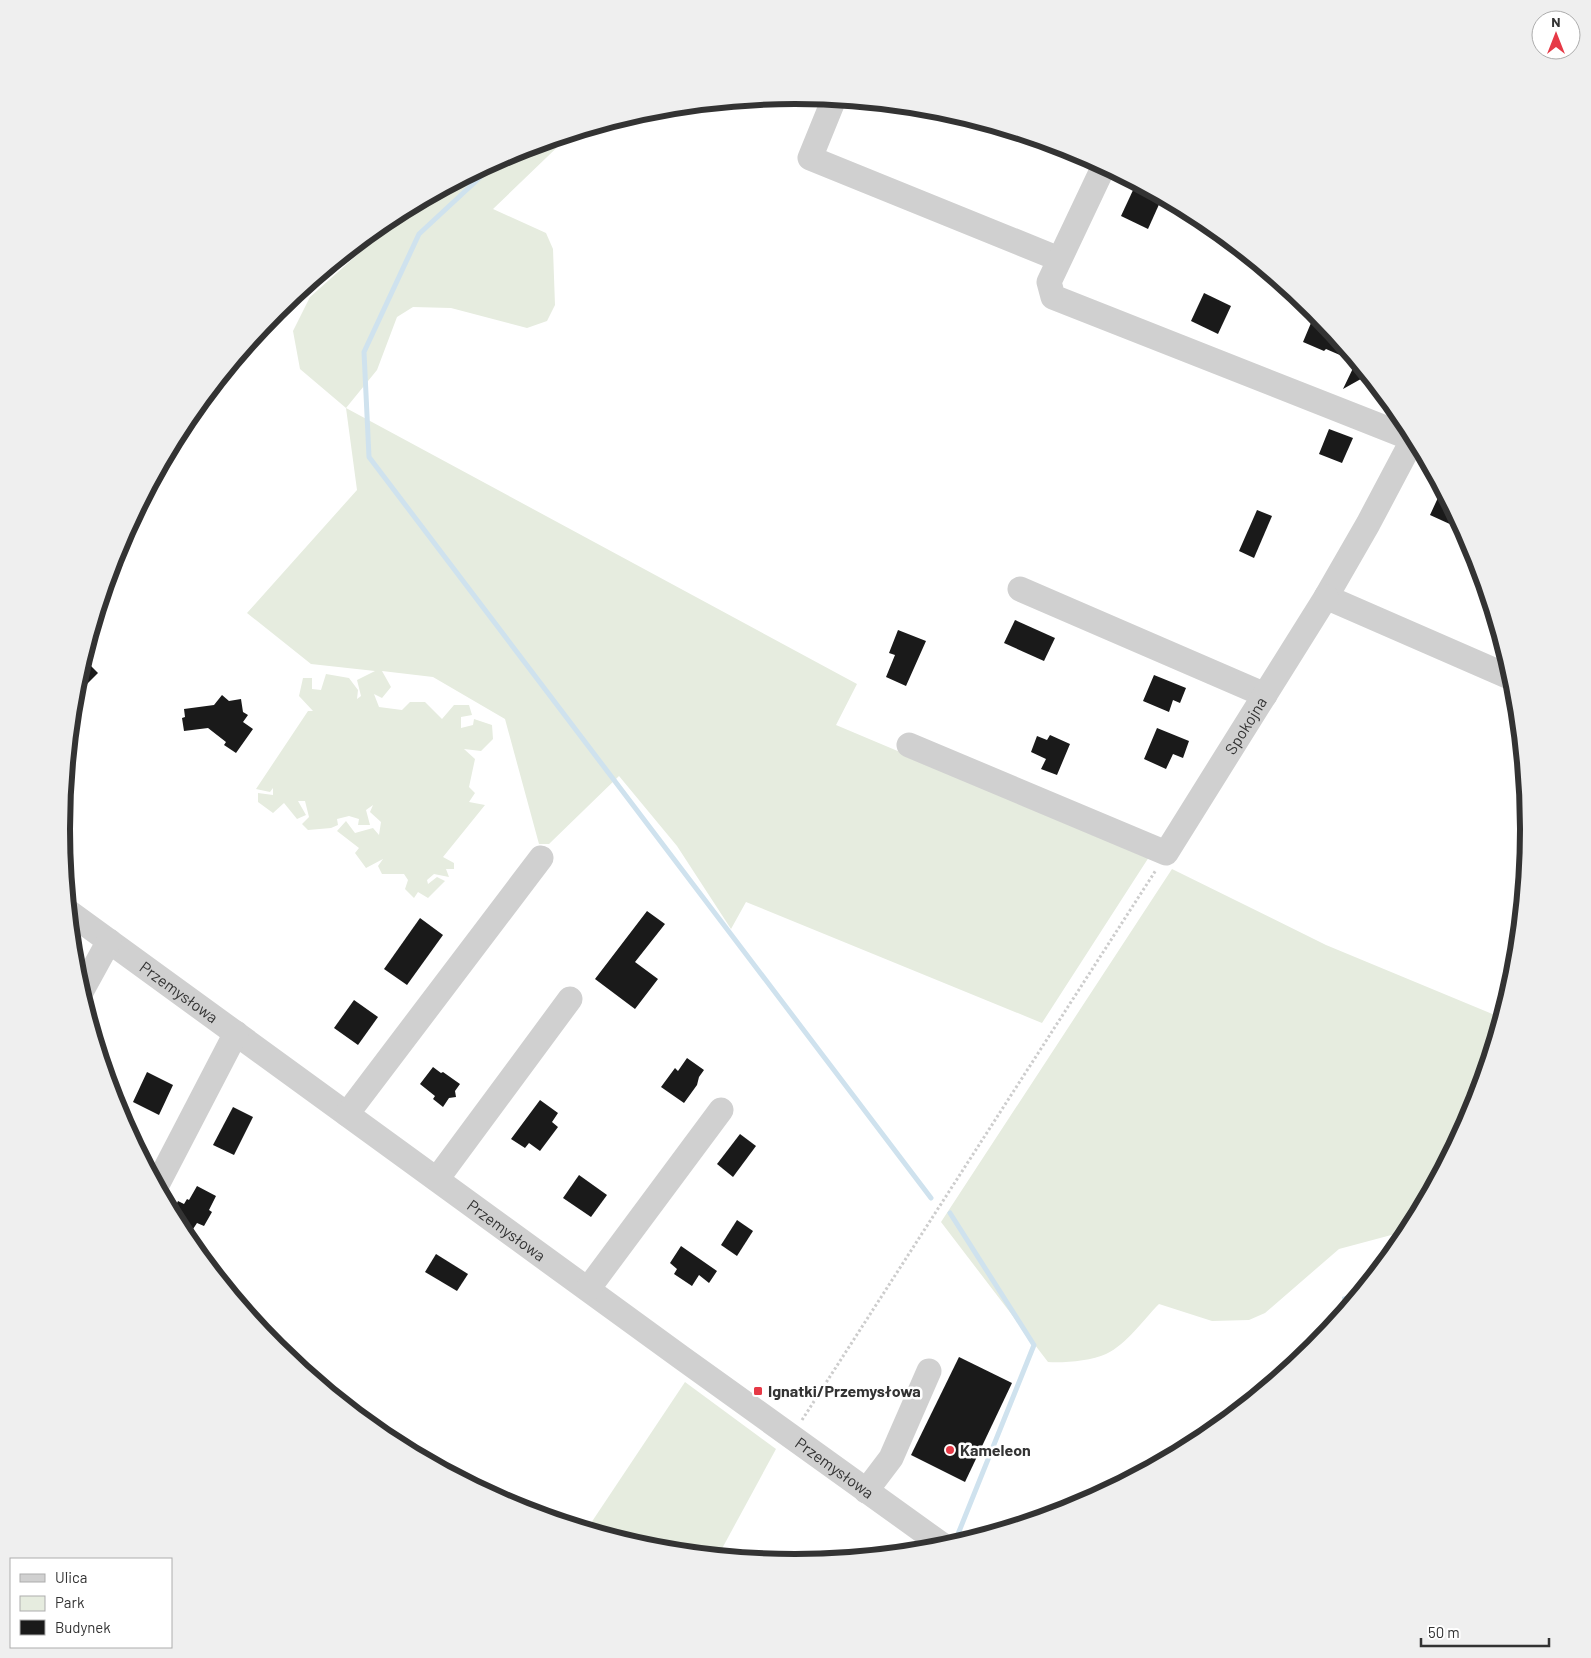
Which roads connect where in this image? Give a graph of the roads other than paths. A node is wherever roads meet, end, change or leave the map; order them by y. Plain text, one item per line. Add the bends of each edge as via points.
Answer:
1 (831, 105) edge
2 (1101, 171) edge
3 (1059, 259) junction
4 (1404, 434) edge
5 (1411, 444) edge
6 (1020, 589) dead end
7 (1326, 597) junction
8 (1504, 675) edge
9 (1265, 695) junction
10 (909, 745) dead end
11 (541, 858) dead end
12 (75, 917) edge
13 (109, 941) junction
14 (87, 982) edge
15 (570, 1000) dead end
16 (236, 1033) junction
17 (721, 1110) dead end
18 (347, 1114) junction
19 (160, 1179) edge
20 (437, 1179) junction
21 (588, 1289) junction
22 (929, 1371) dead end
23 (866, 1491) junction
24 (936, 1541) edge

1 - 3 street via 810,158
2 - 3 street
3 - 4 street via 1050,282 1053,296
5 - 7 street, Spokojna
6 - 9 street
7 - 8 street
7 - 9 street, Spokojna
9 - 10 street, Spokojna via 1166,854
11 - 18 street
12 - 13 street, Przemysłowa
13 - 14 street
13 - 16 street, Przemysłowa
15 - 20 street
16 - 18 street, Przemysłowa
16 - 19 street
17 - 21 street
18 - 20 street, Przemysłowa
20 - 21 street, Przemysłowa
21 - 23 street, Przemysłowa
22 - 23 street via 891,1458
23 - 24 street, Przemysłowa

